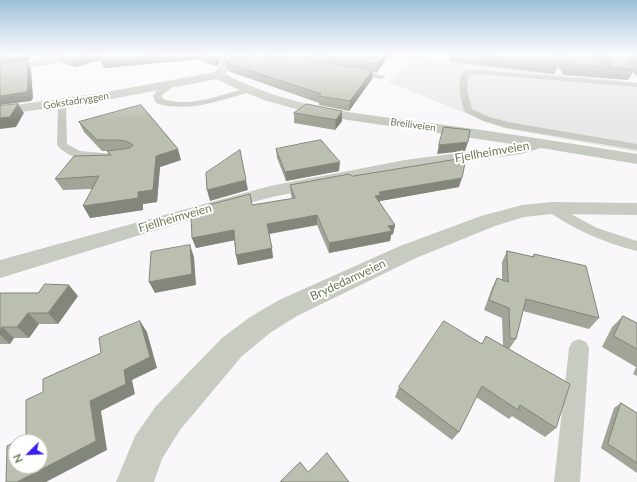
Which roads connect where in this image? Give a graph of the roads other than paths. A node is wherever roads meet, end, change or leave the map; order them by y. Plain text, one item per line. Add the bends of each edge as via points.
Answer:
1 (195, 76) edge
2 (234, 76) edge
3 (378, 76) edge
4 (464, 76) edge
5 (556, 76) edge
6 (382, 77) dead end
7 (635, 81) edge
8 (172, 84) junction
9 (247, 90) junction
10 (62, 104) junction
11 (0, 111) edge
12 (541, 143) junction
13 (637, 146) edge
14 (122, 156) edge
15 (637, 159) edge
16 (552, 208) junction
17 (637, 209) edge
18 (637, 246) edge
19 (0, 269) edge
20 (580, 348) dead end
21 (135, 482) edge
22 (567, 482) edge

1 - 8 street, Gokstadryggen
2 - 9 street, Breiliveien
3 - 6 lane
4 - 13 lane via 463,90 468,110 486,119
5 - 7 lane
8 - 9 lane via 160,92 157,96 159,101 173,105 201,103
8 - 10 street, Gokstadryggen
9 - 12 street, Breiliveien via 293,105 344,116
10 - 11 street, Gokstadryggen
10 - 14 lane via 62,145 66,150 82,155
12 - 15 street, Breiliveien
12 - 19 street, Fjellheimveien via 521,149 405,165 270,192
16 - 17 street, Brydedamveien
16 - 18 lane via 585,229 618,242
16 - 21 street, Brydedamveien via 522,211 488,221 408,252 288,308 260,325 232,347 168,418 148,449
20 - 22 lane

